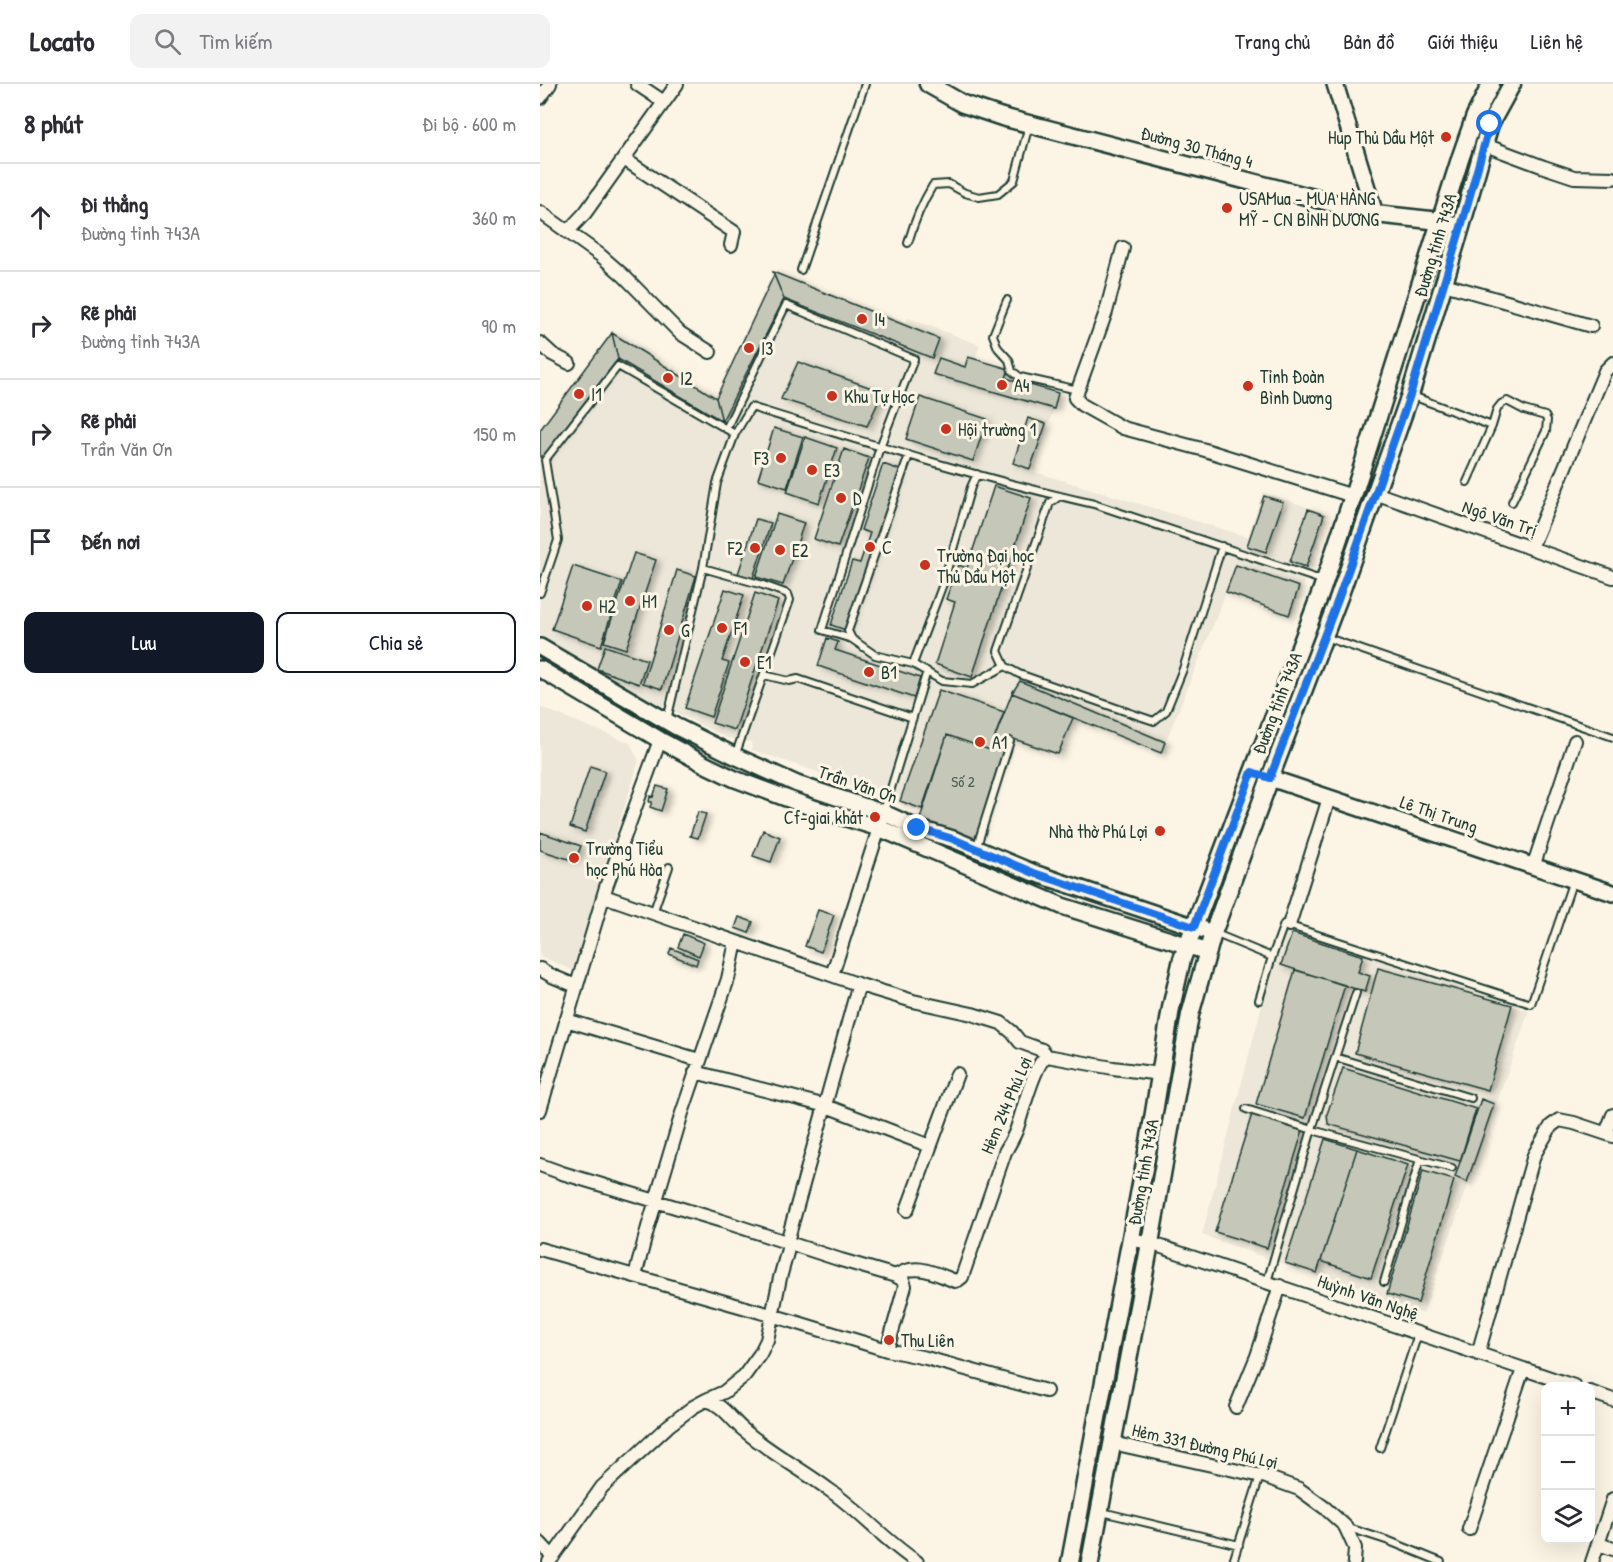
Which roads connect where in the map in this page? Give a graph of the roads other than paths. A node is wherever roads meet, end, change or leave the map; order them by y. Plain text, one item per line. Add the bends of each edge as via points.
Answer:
1 (550, 84) edge
2 (637, 84) edge
3 (677, 84) edge
4 (866, 84) edge
5 (928, 84) edge
6 (1335, 84) edge
7 (1491, 84) edge
8 (1512, 84) edge
9 (540, 98) edge
10 (664, 102) junction
11 (1029, 124) junction
12 (1485, 145) junction
13 (624, 159) junction
14 (1613, 178) edge
15 (540, 212) edge
16 (1375, 214) junction
17 (1440, 221) junction
18 (1461, 227) junction
19 (567, 232) junction
20 (908, 243) dead end
21 (731, 245) dead end
22 (1123, 248) dead end
23 (801, 270) dead end
24 (1444, 284) junction
25 (1007, 300) dead end
26 (1591, 326) dead end
27 (540, 343) edge
28 (710, 352) dead end
29 (569, 363) dead end
30 (1613, 363) edge
31 (1078, 390) junction
32 (1410, 395) junction
33 (1492, 426) junction
34 (726, 429) junction
35 (735, 434) junction
36 (880, 447) junction
37 (909, 455) junction
38 (977, 474) junction
39 (1467, 482) dead end
40 (1375, 493) junction
41 (1060, 496) junction
42 (1353, 496) junction
43 (1512, 502) dead end
44 (1222, 546) junction
45 (1531, 548) junction
46 (703, 568) junction
47 (1613, 578) edge
48 (1325, 581) junction
49 (540, 593) edge
50 (1324, 636) junction
51 (852, 639) junction
52 (540, 647) edge
53 (913, 664) junction
54 (1005, 666) junction
55 (540, 669) edge
56 (927, 671) junction
57 (764, 675) junction
58 (913, 718) junction
59 (667, 721) junction
60 (1613, 737) edge
61 (660, 740) junction
62 (1010, 741) dead end
63 (1575, 741) dead end
64 (735, 756) junction
65 (1252, 772) junction
66 (1270, 778) junction
67 (1329, 798) junction
68 (884, 813) junction
69 (879, 828) junction
70 (976, 849) junction
71 (669, 867) dead end
72 (1533, 867) junction
73 (1573, 880) junction
74 (1613, 893) edge
75 (604, 896) junction
76 (653, 913) junction
77 (1289, 925) junction
78 (1194, 927) junction
79 (1214, 933) junction
80 (736, 942) junction
81 (1187, 945) junction
82 (1208, 951) junction
83 (1272, 957) junction
84 (540, 969) edge
85 (832, 975) junction
86 (860, 985) junction
87 (576, 986) junction
88 (1356, 993) dead end
89 (1259, 1000) dead end
90 (566, 1020) junction
91 (1047, 1056) junction
92 (1335, 1057) junction
93 (699, 1060) junction
94 (695, 1072) junction
95 (957, 1074) dead end
96 (1160, 1074) junction
97 (1471, 1098) dead end
98 (826, 1106) junction
99 (1246, 1108) dead end
100 (540, 1110) edge
101 (1613, 1115) edge
102 (1312, 1129) junction
103 (1609, 1135) edge
104 (930, 1146) junction
105 (1420, 1159) junction
106 (540, 1165) edge
107 (1452, 1168) dead end
108 (657, 1201) junction
109 (907, 1209) dead end
110 (1130, 1239) junction
111 (787, 1242) junction
112 (1150, 1243) junction
113 (540, 1249) edge
114 (636, 1276) junction
115 (896, 1276) junction
116 (1384, 1282) dead end
117 (1274, 1285) junction
118 (773, 1316) junction
119 (1418, 1334) junction
120 (887, 1350) junction
121 (1478, 1354) junction
122 (1523, 1369) junction
123 (1562, 1382) edge
124 (1046, 1391) dead end
125 (1595, 1394) edge
126 (706, 1400) junction
127 (1613, 1400) edge
128 (1236, 1407) dead end
129 (1112, 1443) junction
130 (1380, 1448) dead end
131 (1260, 1476) junction
132 (1613, 1499) edge
133 (1099, 1512) junction
134 (1345, 1526) junction
135 (1469, 1529) dead end
136 (540, 1543) edge
137 (1599, 1544) junction
138 (1239, 1545) junction
139 (1613, 1549) edge
140 (551, 1559) edge
141 (1093, 1559) edge
142 (917, 1562) edge
143 (1070, 1562) edge
144 (1233, 1562) edge
145 (1354, 1562) edge
146 (1441, 1562) edge
147 (1592, 1562) edge

1 - 9 street
2 - 10 street
3 - 10 street
4 - 23 lane
5 - 11 main road, Đường 30 Tháng 4 via 963,104
6 - 16 street
7 - 17 main road, Đường tỉnh 743A via 1475,116
8 - 12 main road, Đường tỉnh 743A via 1490,124
10 - 13 street
11 - 16 main road, Đường 30 Tháng 4
11 - 20 lane via 1014,181 998,194 979,197 949,184 933,185 923,200
12 - 14 street via 1574,177
12 - 18 main road, Đường tỉnh 743A
13 - 19 street
13 - 21 street via 735,232
15 - 19 street
16 - 17 main road, Đường 30 Tháng 4
17 - 18 main road, Đường 30 Tháng 4
17 - 42 main road, Đường tỉnh 743A
18 - 24 main road, Đường tỉnh 743A
19 - 28 street via 624,276 680,333
22 - 31 street via 1106,312
24 - 26 street
24 - 32 main road, Đường tỉnh 743A
25 - 31 lane via 993,335 1012,371 1020,377
27 - 29 street
30 - 45 street via 1605,371
31 - 42 street via 1075,398 1082,405 1123,428
32 - 33 lane
32 - 40 main road, Đường tỉnh 743A
33 - 39 lane
33 - 43 lane via 1497,409 1507,401 1547,420 1546,431
34 - 35 lane
34 - 36 lane via 786,305 914,359
34 - 49 lane via 618,366 545,460 558,540
35 - 36 lane via 751,407
35 - 46 lane via 717,483
36 - 37 lane
36 - 51 lane via 822,630
37 - 38 lane
37 - 51 lane via 848,631
38 - 41 lane
38 - 53 lane
40 - 45 street, Ngô Văn Trị
40 - 50 main road, Đường tỉnh 743A
41 - 44 lane
41 - 54 lane via 1050,503 998,651
42 - 48 main road, Đường tỉnh 743A
44 - 48 lane
44 - 54 lane via 1183,669 1166,711 1154,721
45 - 47 street, Ngô Văn Trị
46 - 57 lane via 788,594 786,614
46 - 59 lane
48 - 65 main road, Đường tỉnh 743A
50 - 60 lane
50 - 66 main road, Đường tỉnh 743A
51 - 53 lane via 875,656
52 - 59 street, Trần Văn Ơn
53 - 56 lane
54 - 56 lane via 972,684 942,681
55 - 61 street, Trần Văn Ơn
56 - 58 lane
57 - 58 lane via 798,680
57 - 64 lane
58 - 68 lane
59 - 64 street, Trần Văn Ơn
61 - 69 street, Trần Văn Ơn via 753,786
61 - 75 street
62 - 70 lane
63 - 72 street
64 - 68 street, Trần Văn Ơn via 797,784
65 - 66 street, Lê Thị Trung
65 - 78 main road, Đường tỉnh 743A
66 - 67 street, Lê Thị Trung
66 - 79 main road, Đường tỉnh 743A
67 - 72 street, Lê Thị Trung
67 - 77 street
68 - 69 street
68 - 70 street, Trần Văn Ơn
69 - 81 street, Trần Văn Ơn via 1062,906
69 - 85 street
70 - 78 street, Trần Văn Ơn via 1034,873
71 - 76 lane
72 - 73 street, Lê Thị Trung
73 - 74 street, Lê Thị Trung
73 - 77 lane via 1531,1004
75 - 76 street
75 - 87 street
76 - 80 street
77 - 83 lane via 1284,924
78 - 79 street, Trần Văn Ơn
78 - 81 main road, Đường tỉnh 743A
79 - 82 main road, Đường tỉnh 743A
79 - 83 lane
80 - 85 street
80 - 93 street via 728,979
81 - 82 street, Trần Văn Ơn
81 - 96 main road, Đường tỉnh 743A
82 - 112 main road, Đường tỉnh 743A via 1190,1015
83 - 89 lane
84 - 87 street
85 - 86 street
86 - 91 street via 1000,1023 1020,1042 1042,1050
86 - 98 street
87 - 90 street
88 - 92 lane
90 - 93 street
90 - 100 street
91 - 96 street, Hẻm 244 Phú Lợi
91 - 115 street, Hẻm 244 Phú Lợi via 1037,1070 1015,1135 1005,1152 962,1277 954,1281 923,1269 907,1269
92 - 97 lane
92 - 102 lane
93 - 94 street
94 - 98 street
94 - 108 street
95 - 104 street
96 - 110 main road, Đường tỉnh 743A
98 - 104 street
98 - 111 street
99 - 102 lane
101 - 103 street
102 - 105 lane
102 - 117 lane
103 - 121 street via 1559,1120 1545,1135 1534,1155
104 - 109 street
105 - 107 lane
105 - 116 lane
106 - 108 street
108 - 111 street
108 - 114 street
110 - 112 street, Huỳnh Văn Nghệ
110 - 143 main road, Đường tỉnh 743A
111 - 115 street
111 - 118 street
112 - 117 street, Huỳnh Văn Nghệ
112 - 129 main road, Đường tỉnh 743A
113 - 114 street
114 - 118 street
115 - 120 street via 905,1286
117 - 119 street, Huỳnh Văn Nghệ
117 - 128 street via 1257,1356
118 - 120 street
118 - 126 street via 767,1340 744,1376
119 - 121 street, Huỳnh Văn Nghệ
119 - 130 lane
120 - 124 street
121 - 122 street, Huỳnh Văn Nghệ
122 - 123 street, Huỳnh Văn Nghệ
122 - 135 street
125 - 127 street
126 - 140 street via 668,1426 602,1487
126 - 142 street via 720,1406 744,1431 855,1509 898,1550
129 - 131 street, Hẻm 331 Đường Phú Lợi
129 - 133 main road, Đường tỉnh 743A
131 - 134 street, Hẻm 331 Đường Phú Lợi via 1299,1489
131 - 138 lane
132 - 137 street
133 - 138 lane
133 - 141 main road, Đường tỉnh 743A
134 - 145 street, Hẻm 331 Đường Phú Lợi via 1355,1548
134 - 146 lane
136 - 140 street
137 - 139 street
137 - 147 street
138 - 144 lane

